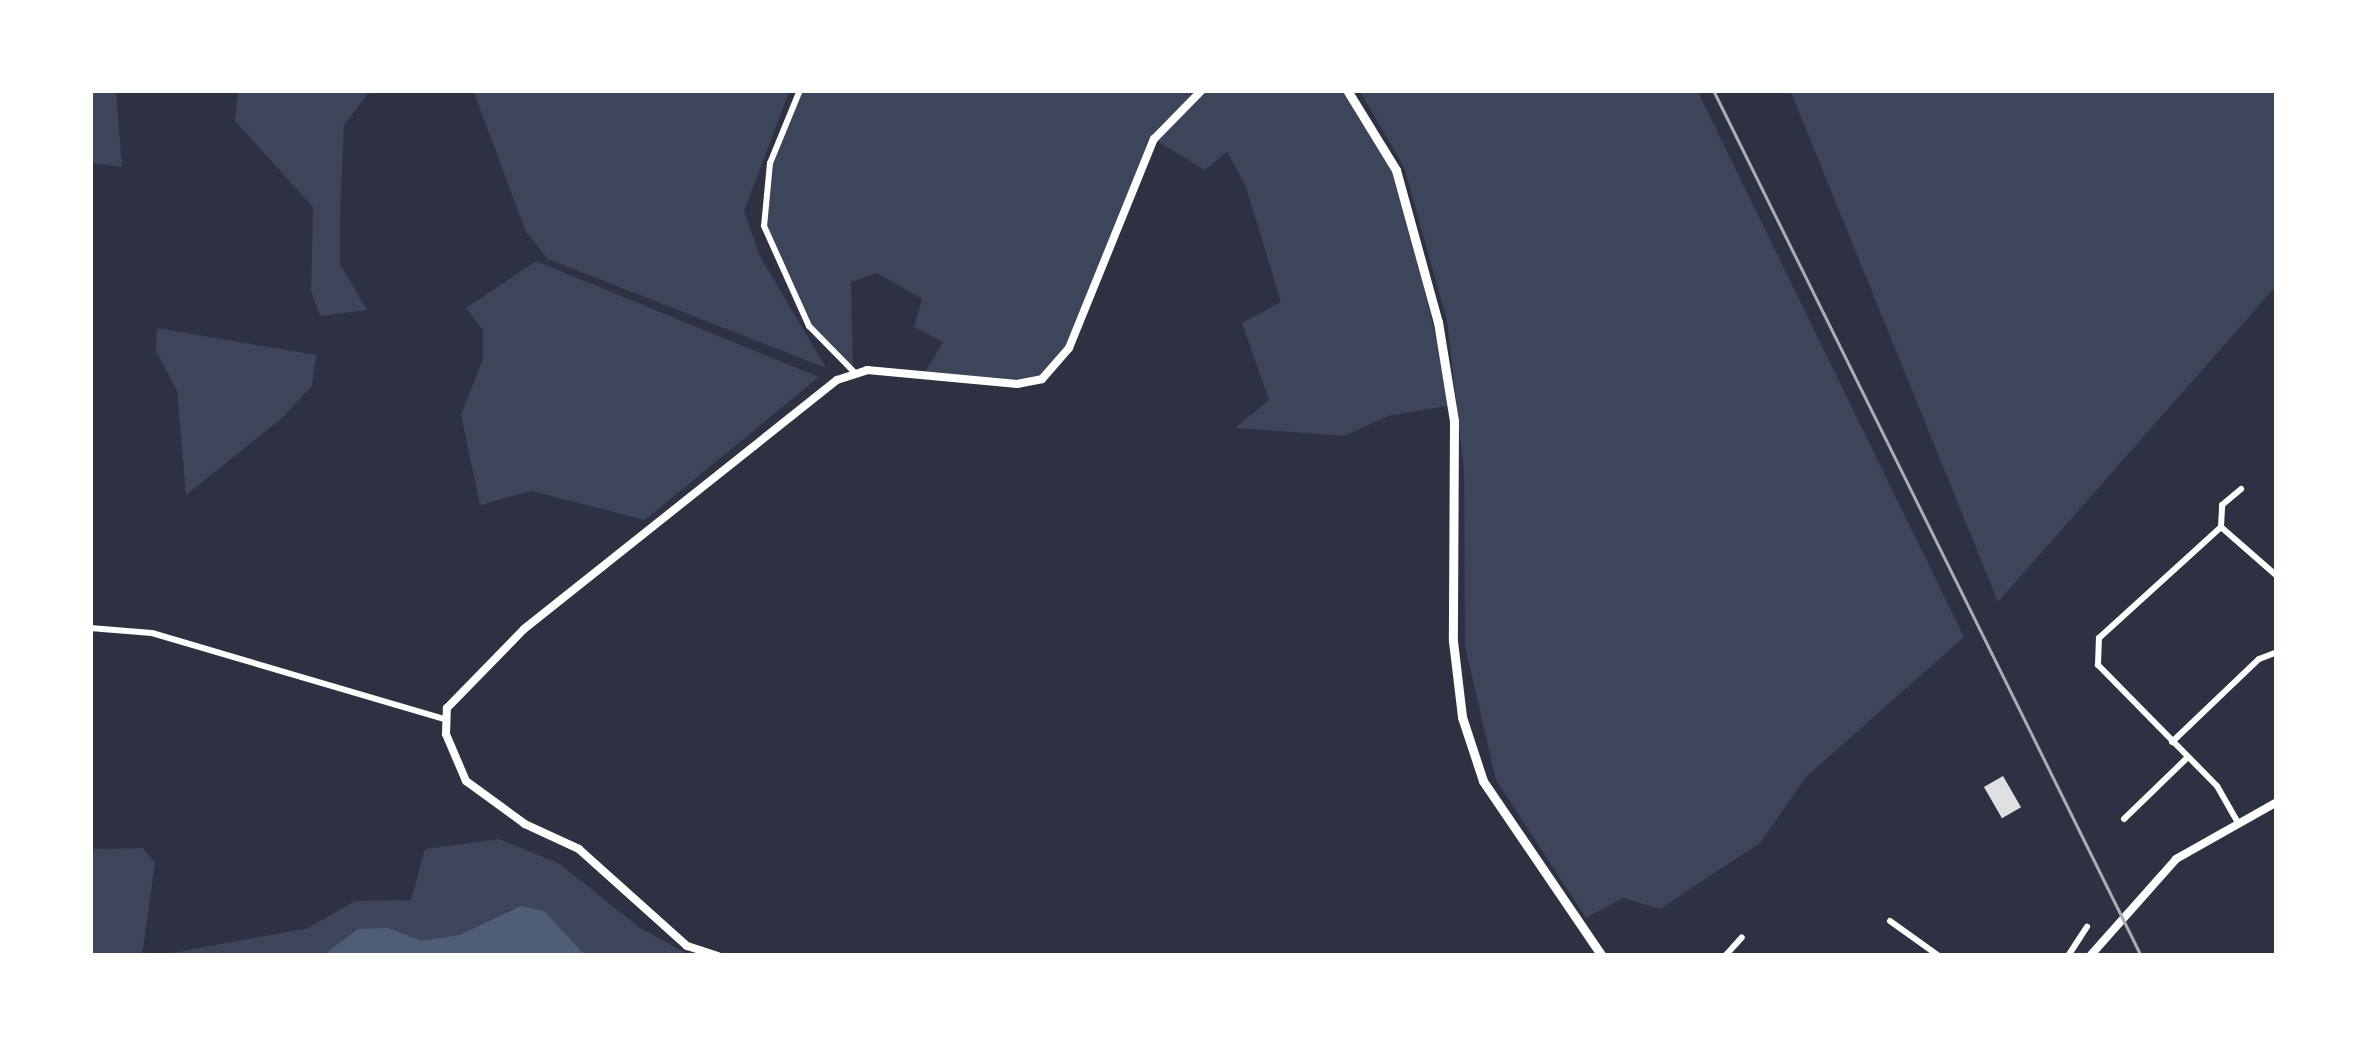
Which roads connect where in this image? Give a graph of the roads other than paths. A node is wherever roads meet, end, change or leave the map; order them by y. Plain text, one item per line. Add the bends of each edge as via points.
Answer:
1 (800, 90) edge
2 (1202, 90) edge
3 (1347, 90) edge
4 (853, 371) junction
5 (2241, 489) dead end
6 (2221, 527) junction
7 (2275, 571) edge
8 (90, 628) edge
9 (2277, 652) edge
10 (445, 719) junction
11 (2172, 742) junction
12 (2187, 758) junction
13 (2277, 802) edge
14 (2124, 819) dead end
15 (2236, 821) junction
16 (1890, 921) dead end
17 (2087, 927) dead end
18 (1742, 937) dead end
19 (718, 956) edge
20 (1602, 956) edge
21 (1725, 956) edge
22 (1939, 956) edge
23 (2068, 956) edge
24 (2090, 956) edge

1 - 4 street via 770,164 764,226 808,326
2 - 4 street via 1154,139 1069,348 1042,379 1017,384
3 - 20 main road via 1396,170 1438,322 1454,421 1453,622 1462,717 1484,781
4 - 10 street via 524,628 461,688
5 - 6 street via 2222,505
6 - 7 street
6 - 11 street via 2099,638 2098,665
8 - 10 street via 152,633
9 - 11 street via 2259,659
10 - 19 street via 466,781 525,824 579,849 687,946
11 - 12 street
12 - 14 street
12 - 15 street via 2217,786
13 - 15 street
15 - 24 street via 2176,859
16 - 22 street
17 - 23 street
18 - 21 street

